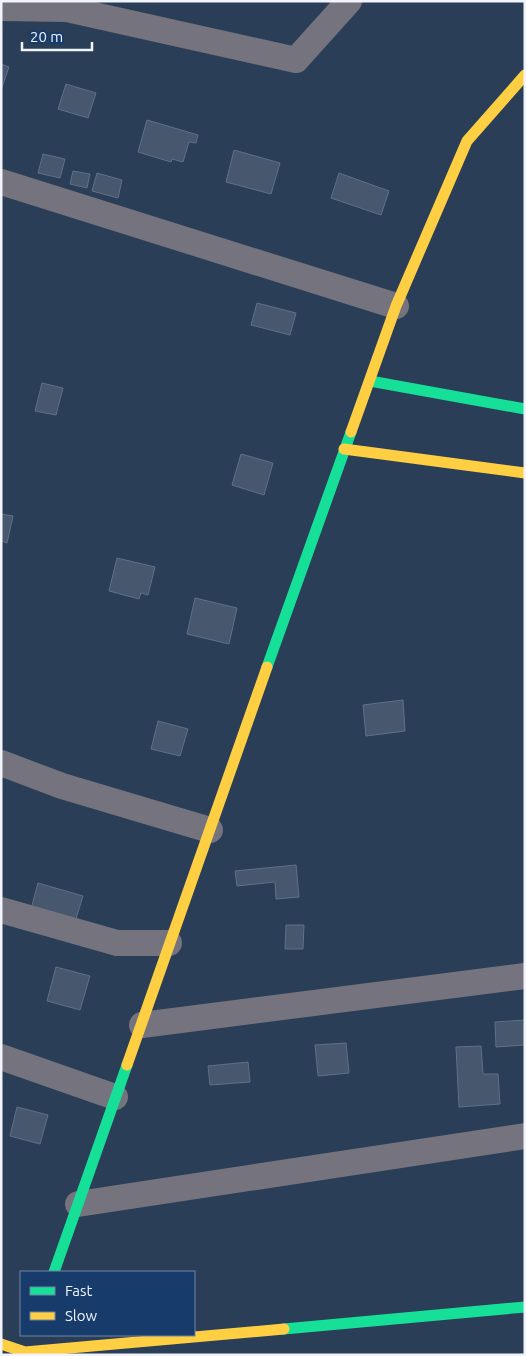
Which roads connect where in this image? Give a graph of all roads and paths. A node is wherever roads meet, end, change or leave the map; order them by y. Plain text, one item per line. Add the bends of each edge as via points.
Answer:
1 (349, 1) edge
2 (1, 8) edge
3 (525, 74) edge
4 (1, 182) edge
5 (396, 306) junction
6 (370, 380) junction
7 (525, 409) edge
8 (344, 449) junction
9 (525, 473) edge
10 (1, 763) edge
11 (210, 830) junction
12 (1, 910) edge
13 (169, 943) junction
14 (525, 976) edge
15 (142, 1025) junction
16 (1, 1057) edge
17 (116, 1097) junction
18 (525, 1136) edge
19 (78, 1204) junction
20 (54, 1271) edge
21 (525, 1307) edge
22 (195, 1335) edge
23 (188, 1336) edge
24 (1, 1344) edge
25 (26, 1350) edge

1 - 2 street via 296,60 67,9
3 - 5 street via 466,141
4 - 5 street
5 - 6 street
6 - 7 street
6 - 8 street
8 - 9 street
8 - 11 street
10 - 11 street via 62,786
11 - 13 street
12 - 13 street via 117,944
13 - 15 street
14 - 15 street
15 - 17 street
16 - 17 street
17 - 19 street
18 - 19 street
19 - 20 street
21 - 22 street
23 - 25 street
24 - 25 street

